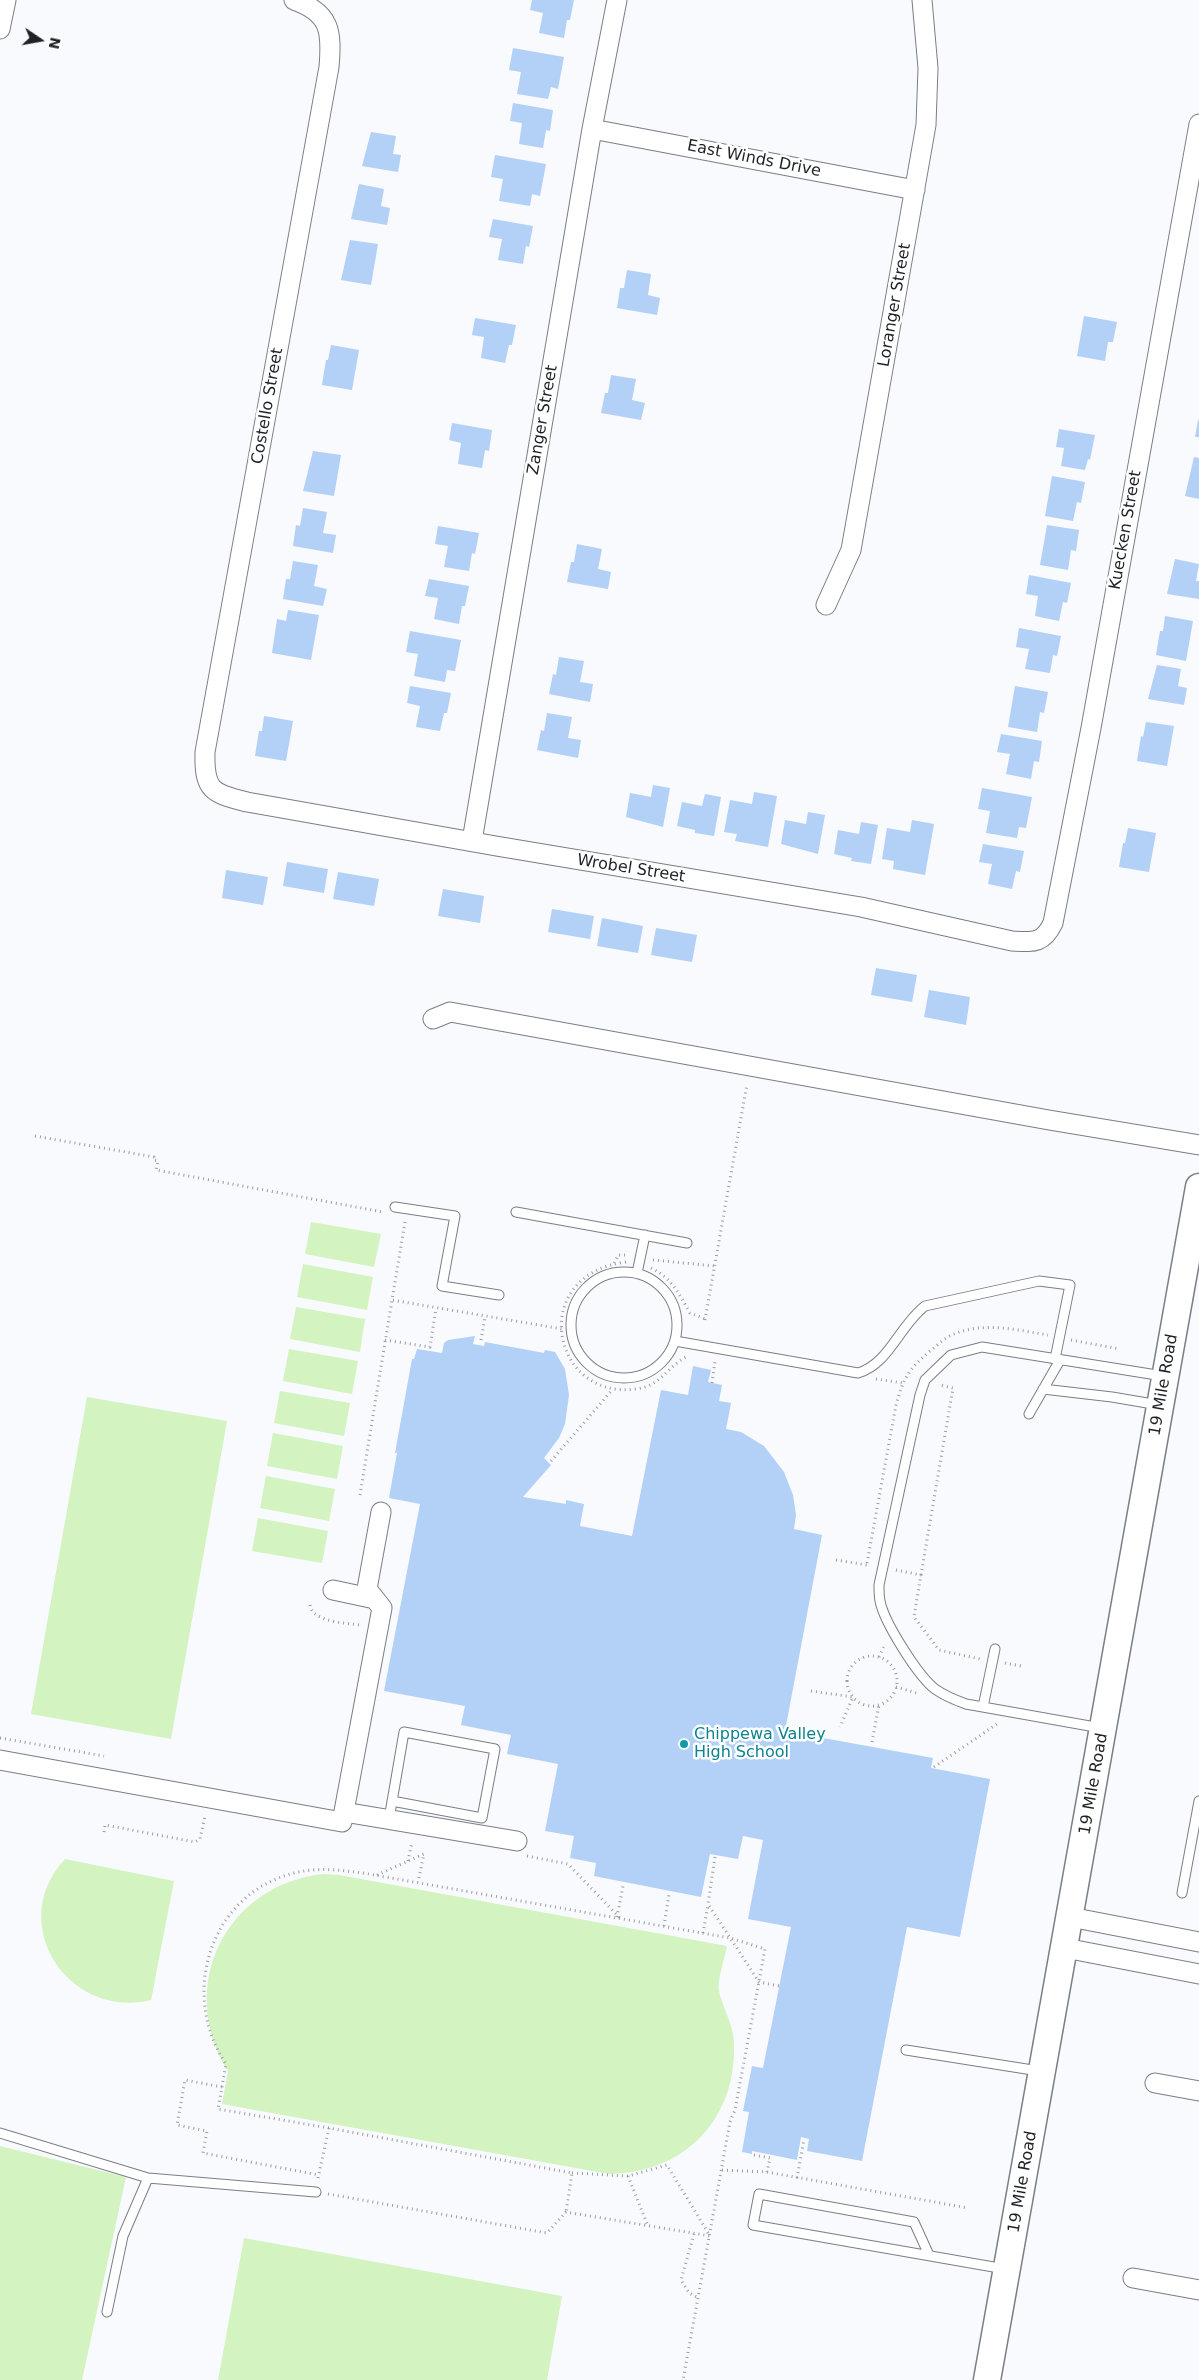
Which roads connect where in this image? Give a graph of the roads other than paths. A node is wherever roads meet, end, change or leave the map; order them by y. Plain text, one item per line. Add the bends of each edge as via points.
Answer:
1 (6, 0) edge
2 (294, 0) edge
3 (617, 0) edge
4 (922, 0) edge
5 (0, 29) edge
6 (1199, 124) edge
7 (592, 130) junction
8 (916, 190) junction
9 (826, 604) dead end
10 (213, 790) joint
11 (472, 841) junction
12 (1048, 934) joint
13 (433, 1019) dead end
14 (1199, 1145) edge
15 (1199, 1187) edge
16 (395, 1207) dead end
17 (516, 1212) dead end
18 (645, 1235) junction
19 (687, 1243) dead end
20 (638, 1273) junction
21 (499, 1295) dead end
22 (675, 1341) junction
23 (1057, 1360) junction
24 (1166, 1376) junction
25 (1043, 1389) junction
26 (1160, 1405) junction
27 (1029, 1414) dead end
28 (381, 1512) dead end
29 (333, 1590) dead end
30 (375, 1599) junction
31 (995, 1649) dead end
32 (983, 1707) junction
33 (1103, 1729) junction
34 (0, 1760) edge
35 (392, 1801) junction
36 (1199, 1801) edge
37 (344, 1812) junction
38 (389, 1819) junction
39 (480, 1826) junction
40 (518, 1841) road end
41 (1182, 1892) dead end
42 (1070, 1916) junction
43 (1199, 1942) edge
44 (1065, 1948) junction
45 (1199, 1974) edge
46 (906, 2050) dead end
47 (1042, 2072) junction
48 (1154, 2083) dead end
49 (1199, 2091) edge
50 (0, 2133) edge
51 (148, 2178) junction
52 (316, 2192) road end
53 (929, 2255) junction
54 (1007, 2269) junction
55 (1133, 2278) dead end
56 (1199, 2290) edge
57 (107, 2312) dead end
58 (988, 2380) edge

1 - 5 street
2 - 10 street, Costello Street via 316,11 326,21 330,33 329,67 205,752 205,770
3 - 7 street, Zanger Street
4 - 8 street, Loranger Street via 928,98
6 - 12 street, Kuecken Street via 1078,796 1053,923
7 - 8 street, East Winds Drive
7 - 11 street, Zanger Street
8 - 9 street, Loranger Street via 851,550
10 - 11 street, Wrobel Street via 247,802
11 - 12 street, Wrobel Street via 861,907 1012,941 1036,942
13 - 14 street via 450,1012
15 - 24 street, 19 Mile Road
16 - 21 lane via 455,1216 442,1286
17 - 18 lane
18 - 19 lane
18 - 20 lane
20 - 22 lane via 653,1280 666,1292 674,1307
20 - 22 lane via 605,1275 579,1296 572,1311 570,1328 573,1344 594,1370 609,1377 625,1379 642,1376 656,1368 668,1356
22 - 23 lane via 858,1373 871,1369 882,1359 912,1316 925,1306 1039,1281 1070,1286
23 - 24 lane
23 - 25 lane
23 - 32 lane via 996,1348 966,1350 951,1355 925,1380 879,1585 886,1620 933,1688 950,1698
24 - 26 street, 19 Mile Road
25 - 26 lane
25 - 27 lane
26 - 33 street, 19 Mile Road
28 - 30 street via 368,1590
29 - 30 street
30 - 37 street via 382,1608
31 - 32 lane
32 - 33 lane
33 - 42 street, 19 Mile Road
34 - 37 street via 342,1822
35 - 38 lane
35 - 39 lane
35 - 39 lane via 404,1732 495,1749
36 - 41 lane
37 - 38 street
38 - 39 street
39 - 40 street
42 - 43 street
42 - 44 street, 19 Mile Road
44 - 45 street
44 - 47 street, 19 Mile Road
46 - 47 lane
47 - 54 street, 19 Mile Road
48 - 49 street
50 - 51 lane
51 - 52 lane
51 - 57 lane via 123,2236
53 - 53 lane via 752,2224 759,2194 914,2222
53 - 54 lane
54 - 58 street, 19 Mile Road
55 - 56 street

